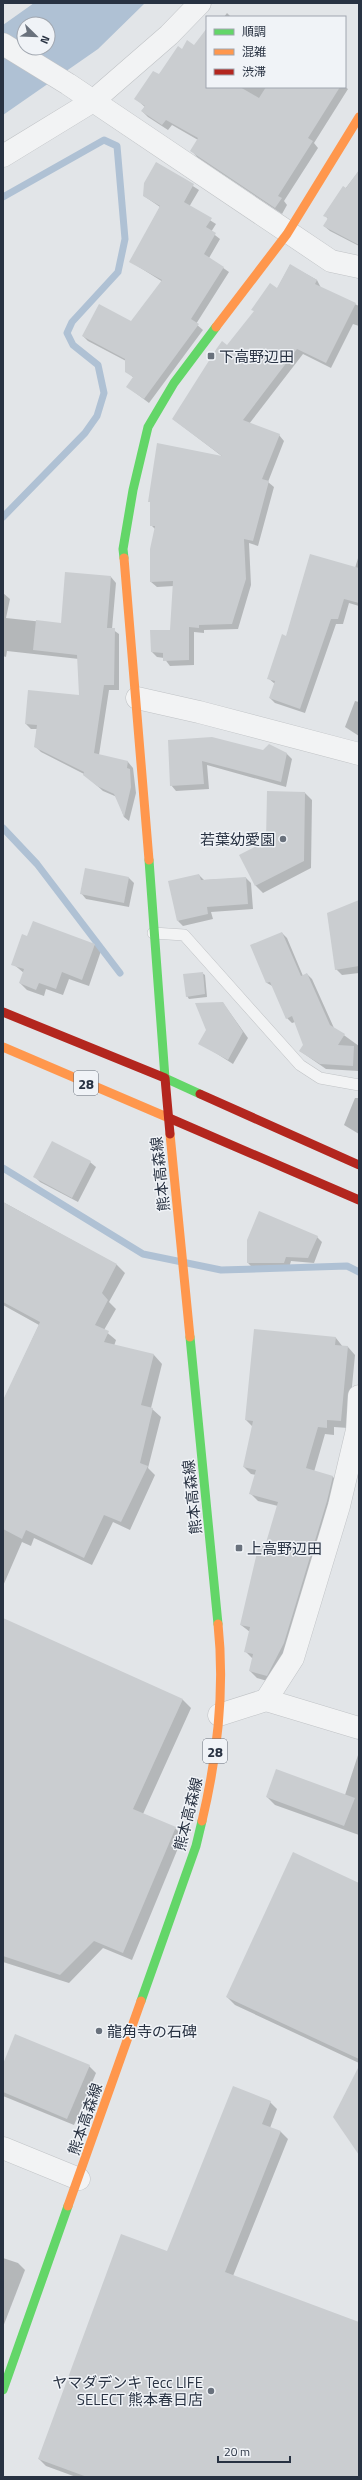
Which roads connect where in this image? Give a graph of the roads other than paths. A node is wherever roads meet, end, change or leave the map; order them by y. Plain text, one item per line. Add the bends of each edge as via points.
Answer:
1 (200, 3) edge
2 (3, 44) edge
3 (93, 101) junction
4 (359, 117) edge
5 (3, 156) edge
6 (287, 234) junction
7 (359, 268) edge
8 (137, 698) junction
9 (359, 754) edge
10 (153, 933) junction
11 (3, 1012) edge
12 (3, 1047) edge
13 (165, 1078) junction
14 (359, 1085) edge
15 (169, 1118) junction
16 (359, 1165) edge
17 (359, 1200) edge
18 (359, 1396) edge
19 (266, 1700) junction
20 (219, 1715) junction
21 (359, 1728) edge
22 (3, 2148) edge
23 (78, 2179) junction
24 (3, 2390) edge

1 - 3 street via 169,36
2 - 3 street
3 - 5 street
3 - 6 street
4 - 6 main road, 熊本高森線 via 303,204
6 - 7 street via 331,261
6 - 8 main road, 熊本高森線 via 174,383 148,427 123,548
8 - 9 street
8 - 10 main road, 熊本高森線
10 - 13 main road, 熊本高森線
10 - 14 lane via 184,935 300,1065 320,1078
11 - 13 main road, 28
12 - 15 main road, 熊本高森線 / 28
13 - 15 main road, 熊本高森線 / 28
13 - 16 main road
15 - 17 main road
15 - 20 main road, 熊本高森線 / 28 via 218,1631
18 - 19 street via 357,1430 339,1506 293,1658
19 - 20 street
19 - 21 street
20 - 23 main road, 熊本高森線 / 28 via 212,1778 196,1846
22 - 23 street
23 - 24 main road, 熊本高森線 / 28

